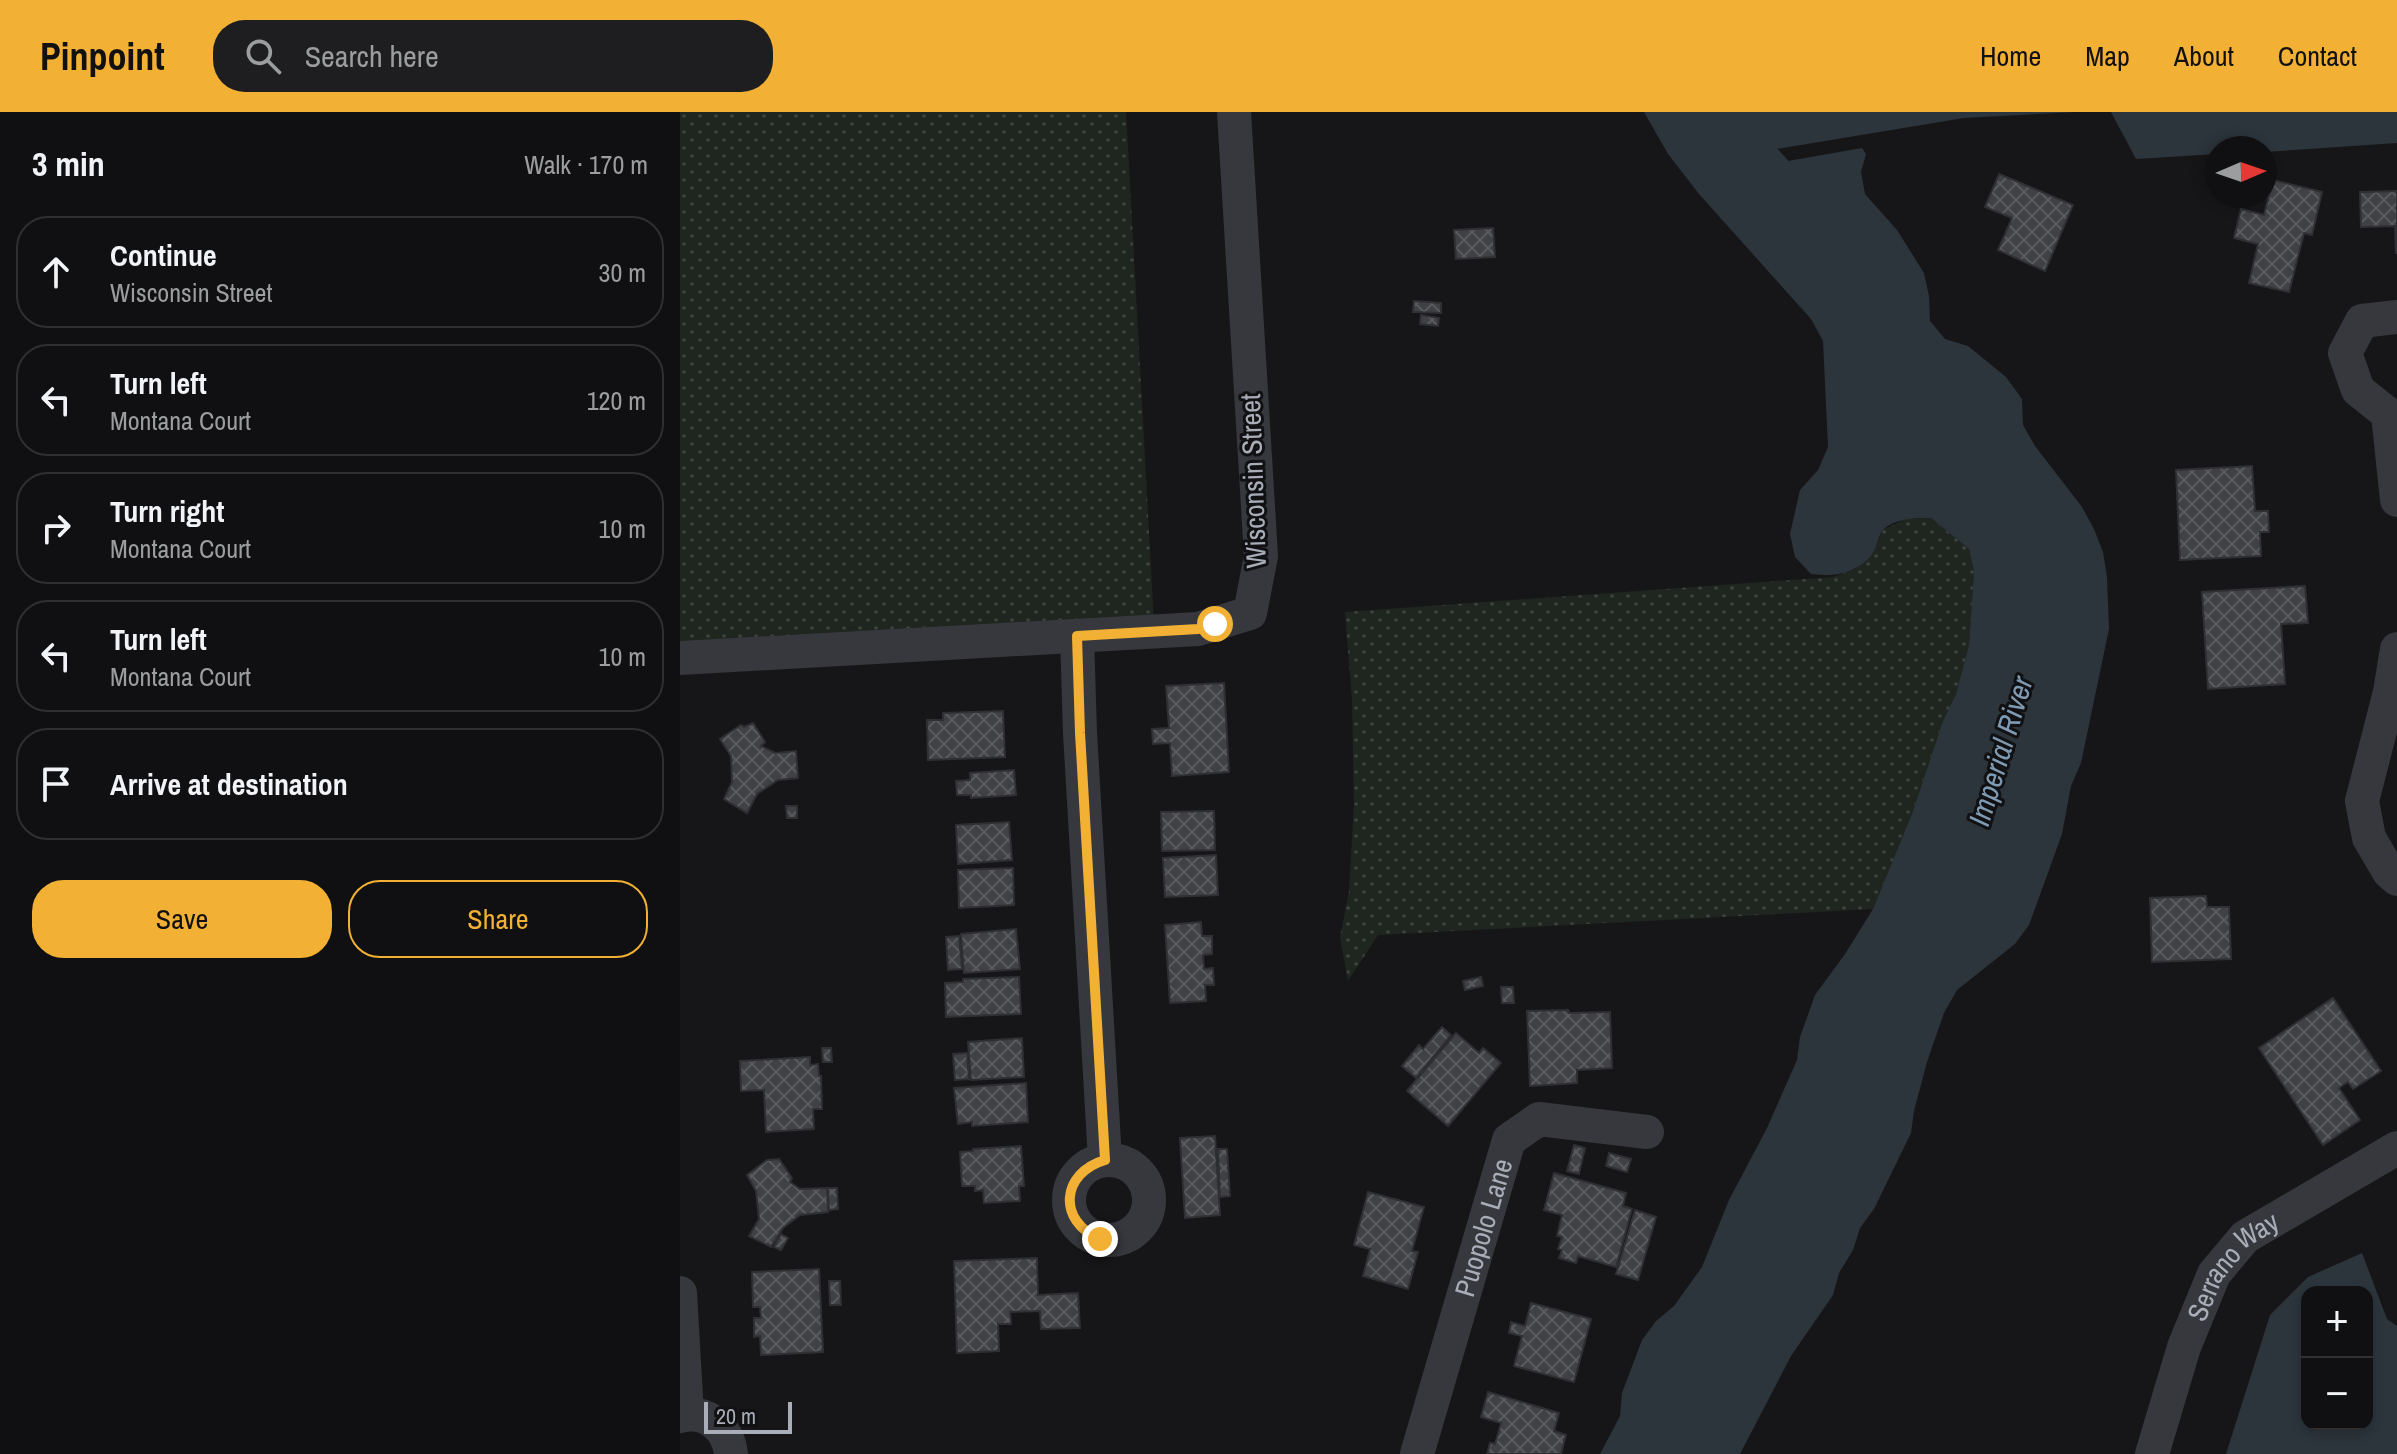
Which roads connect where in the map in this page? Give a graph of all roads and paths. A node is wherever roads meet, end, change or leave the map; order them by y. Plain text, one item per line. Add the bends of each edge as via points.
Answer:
1 (1234, 112) edge
2 (2397, 317) edge
3 (2393, 411) edge
4 (2397, 500) edge
5 (1077, 636) junction
6 (2397, 649) edge
7 (680, 658) edge
8 (2397, 879) edge
9 (1647, 1132) dead end
10 (2397, 1148) edge
11 (1105, 1160) dead end
12 (680, 1293) edge
13 (684, 1415) edge
14 (731, 1454) edge
15 (1417, 1454) edge
16 (2152, 1454) edge

1 - 5 street, Wisconsin Street via 1261,556 1250,613 1198,629
2 - 3 street via 2362,321 2345,353 2358,390
3 - 4 street
5 - 7 street, Wisconsin Street
5 - 11 street
6 - 8 street via 2362,801 2369,838
9 - 15 street, Puopolo Lane via 1539,1119 1509,1140
10 - 16 street, Serrano Way via 2245,1237 2214,1274 2184,1347
12 - 13 street
13 - 14 street via 712,1420 728,1439

